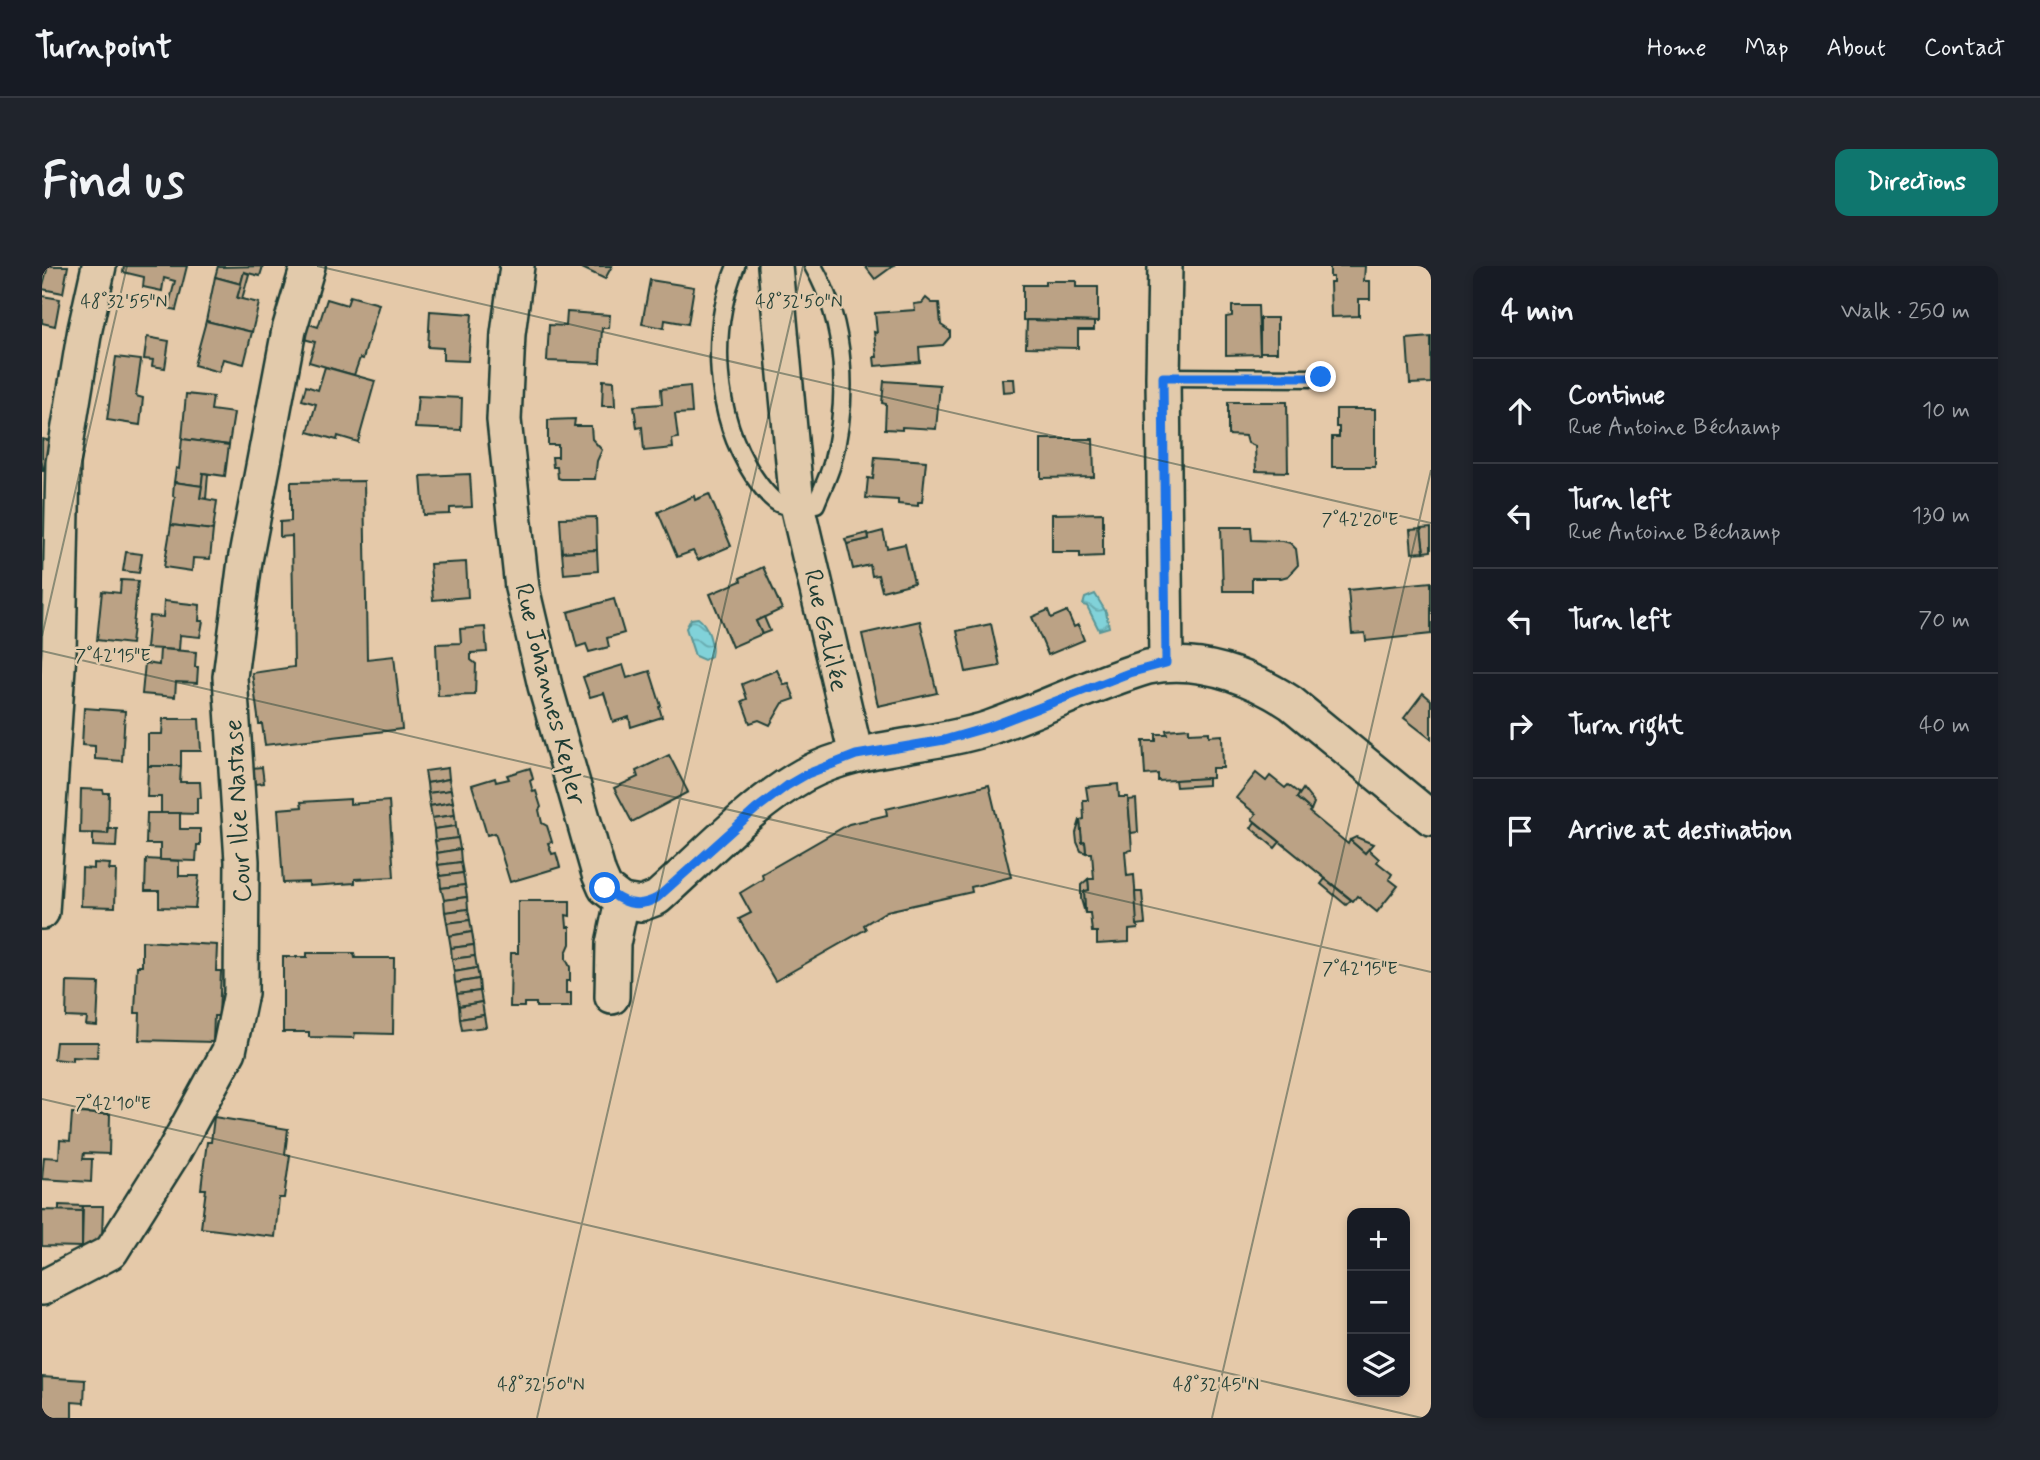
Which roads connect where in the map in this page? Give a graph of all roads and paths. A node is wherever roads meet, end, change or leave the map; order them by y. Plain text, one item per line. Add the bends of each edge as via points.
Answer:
1 (99, 266) edge
2 (308, 266) edge
3 (517, 266) edge
4 (736, 266) edge
5 (775, 266) edge
6 (813, 266) edge
7 (1165, 266) edge
8 (1163, 377) junction
9 (1321, 377) dead end
10 (797, 505) junction
11 (1166, 663) junction
12 (856, 755) junction
13 (1431, 818) edge
14 (622, 901) junction
15 (42, 912) edge
16 (612, 997) dead end
17 (42, 1287) edge

1 - 15 street via 63,463 59,652
2 - 17 street, Cour Ilie Nastase via 289,330 245,561 230,677 242,861 242,953 241,993 229,1051 111,1252
3 - 14 street, Rue Johannes Kepler via 504,420 522,588 599,874 605,888
4 - 10 lane via 720,321 719,359 726,405 743,460 761,488 779,504
5 - 10 street, Rue Galilée
6 - 10 lane via 839,338 844,400 831,467 816,504
7 - 8 street
8 - 9 lane
8 - 11 street
10 - 12 street, Rue Galilée
11 - 12 street via 989,727
11 - 13 street via 1228,671 1269,689
12 - 14 street via 788,785 657,898 641,905
14 - 16 street via 613,944

